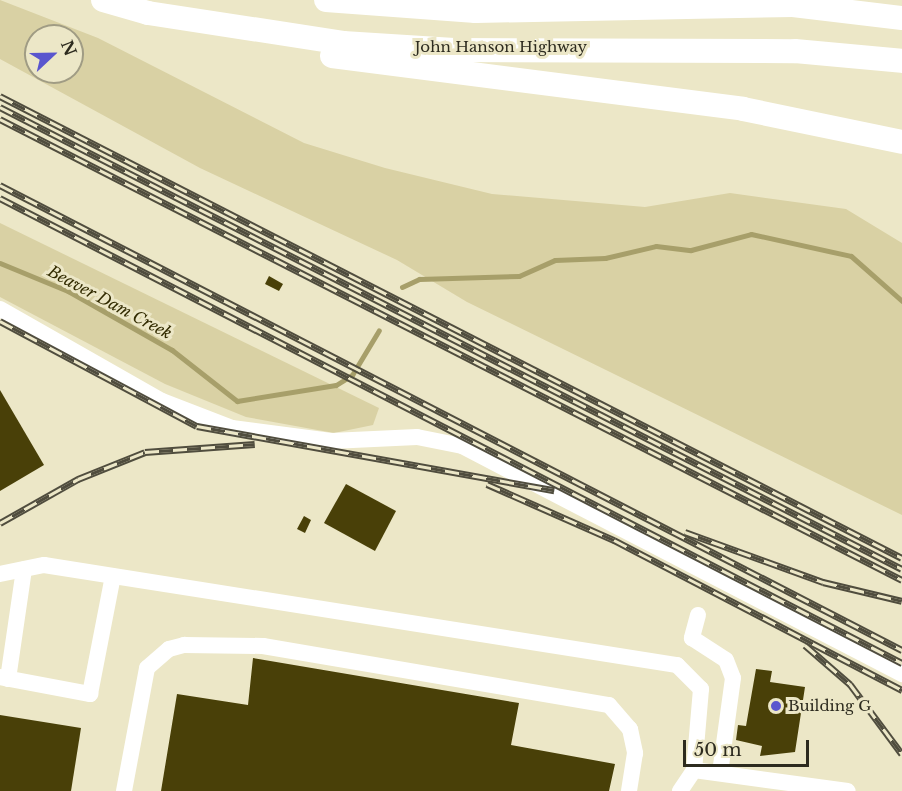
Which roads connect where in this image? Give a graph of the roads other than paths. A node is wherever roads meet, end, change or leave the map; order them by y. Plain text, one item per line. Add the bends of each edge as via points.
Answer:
1 (103, 0) edge
2 (326, 0) edge
3 (794, 5) junction
4 (902, 9) edge
5 (902, 18) edge
6 (208, 23) junction
7 (902, 61) edge
8 (902, 142) edge
9 (0, 309) edge
10 (24, 569) junction
11 (0, 574) edge
12 (113, 576) junction
13 (698, 615) dead end
14 (902, 674) edge
15 (4, 678) edge
16 (694, 770) junction
17 (720, 773) junction
18 (124, 791) edge
19 (629, 791) edge
20 (680, 791) edge
21 (848, 791) edge

1 - 6 highway, John Hanson Highway
2 - 3 highway via 476,11
3 - 4 highway
3 - 5 highway
6 - 7 highway, John Hanson Highway via 343,43 454,50 731,49
6 - 8 highway via 328,56 743,109
9 - 14 lane via 162,401 232,428 331,441 417,437 462,446
10 - 11 lane
10 - 12 lane via 44,565
10 - 15 lane
12 - 15 lane via 90,694
12 - 16 lane via 678,665 701,689
13 - 17 lane via 692,638 726,660 733,678
16 - 17 lane
16 - 20 lane
17 - 21 lane
18 - 19 lane via 147,668 169,649 184,645 263,646 609,705 630,729 635,753

